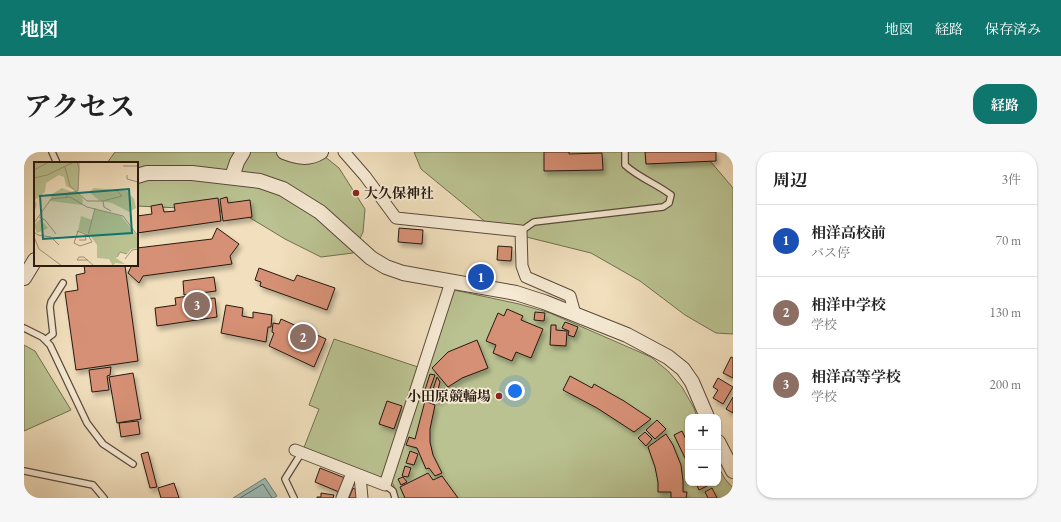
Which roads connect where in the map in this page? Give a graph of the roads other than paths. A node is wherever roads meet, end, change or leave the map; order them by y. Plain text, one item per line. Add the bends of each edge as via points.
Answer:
1 (52, 152) edge
2 (243, 152) edge
3 (284, 152) edge
4 (321, 152) edge
5 (344, 152) edge
6 (625, 152) edge
7 (57, 162) edge
8 (138, 176) edge
9 (232, 177) junction
10 (521, 231) junction
11 (34, 262) edge
12 (24, 278) edge
13 (451, 282) junction
14 (62, 283) dead end
15 (575, 314) junction
16 (24, 328) edge
17 (45, 340) junction
18 (706, 414) edge
19 (721, 448) edge
20 (298, 451) joint
21 (133, 464) dead end
22 (24, 471) edge
23 (733, 471) edge
24 (356, 474) junction
25 (385, 485) junction
26 (99, 495) edge
27 (104, 498) edge
28 (294, 498) edge
29 (342, 498) edge
30 (362, 498) edge
31 (395, 498) edge

1 - 7 lane
2 - 9 street
3 - 4 street via 309,157
5 - 10 street via 396,218
6 - 10 lane via 625,165 634,173 663,188 671,195 669,203 663,207 534,222
8 - 9 street via 147,173 192,173
9 - 13 street via 260,181 284,189 320,212 371,258 386,267 403,273
10 - 15 street via 522,266 526,277 570,296
11 - 12 street
13 - 15 street via 516,293
13 - 25 street
14 - 17 lane via 50,307 53,334
15 - 18 street via 627,335 668,357 683,369 692,382
16 - 17 lane
17 - 21 lane via 50,345 87,423 103,444
19 - 23 street
20 - 24 street
20 - 28 lane via 285,479
22 - 26 lane via 93,485
24 - 25 street
24 - 29 street
24 - 30 street
25 - 31 lane via 393,491
26 - 27 lane

